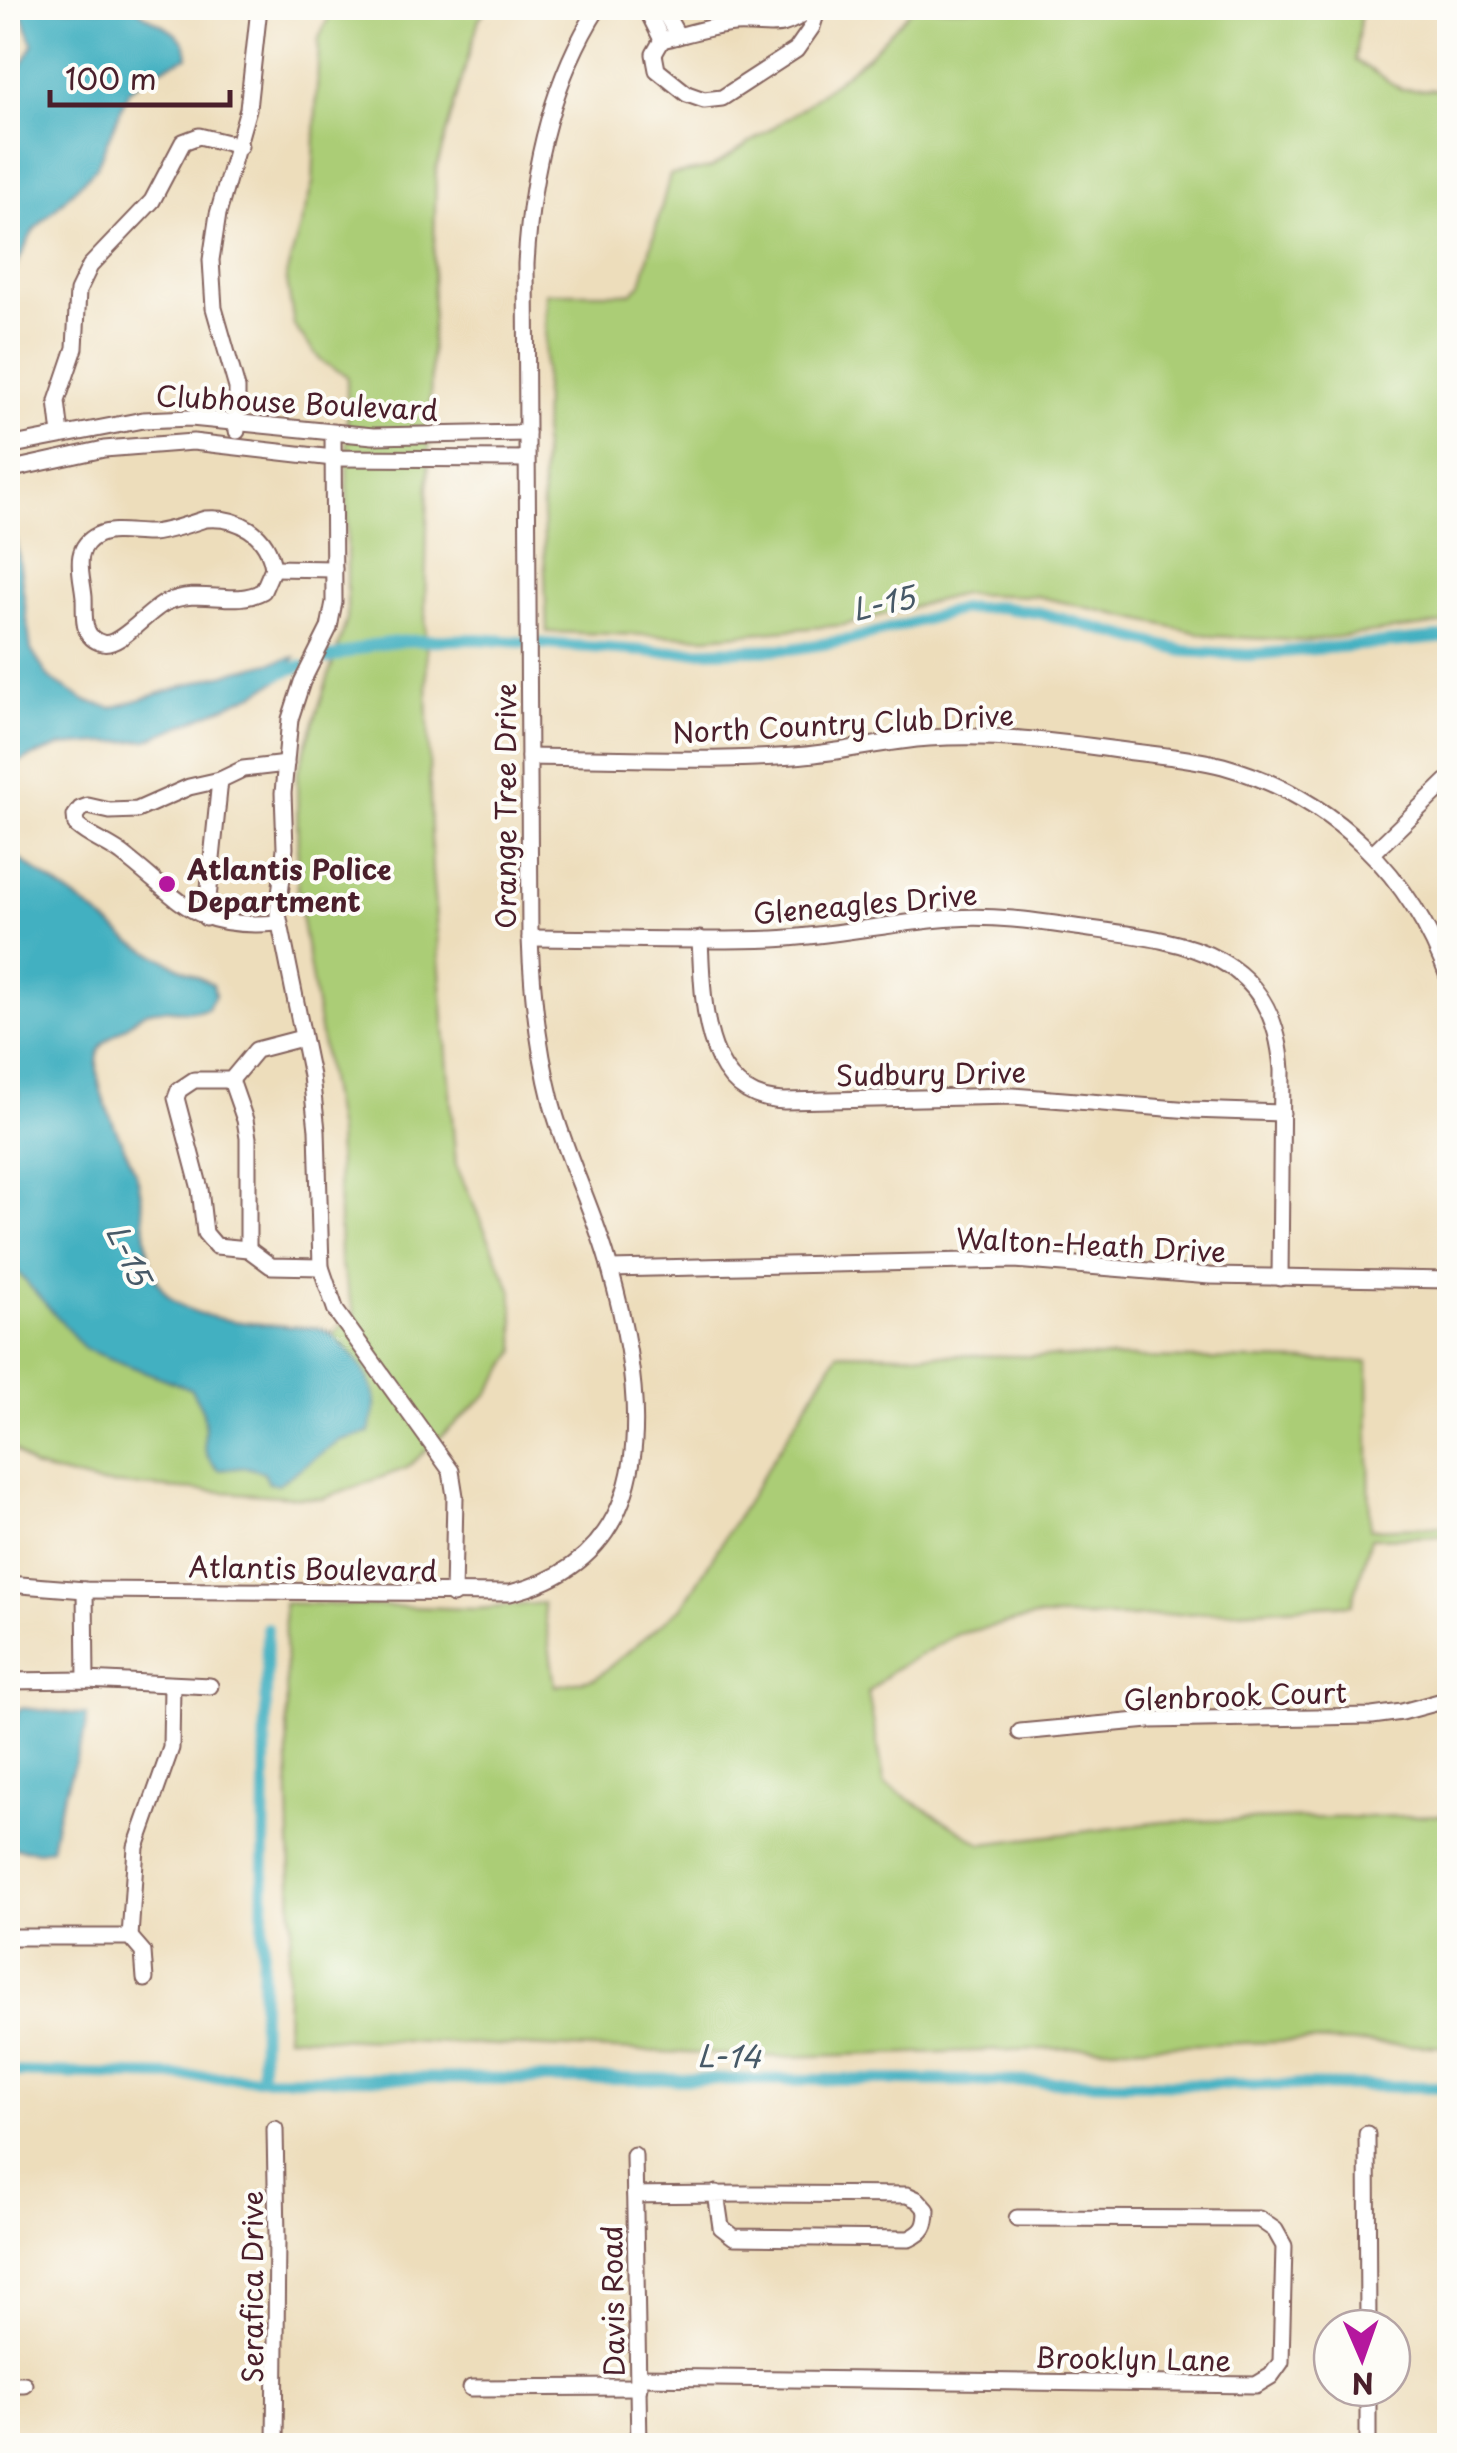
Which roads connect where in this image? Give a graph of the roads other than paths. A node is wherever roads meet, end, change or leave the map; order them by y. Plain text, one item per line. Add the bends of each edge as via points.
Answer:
1 (259, 8) edge
2 (598, 8) edge
3 (646, 8) edge
4 (662, 8) edge
5 (814, 8) edge
6 (670, 38) junction
7 (240, 146) junction
8 (237, 422) junction
9 (527, 433) junction
10 (333, 434) junction
11 (62, 435) junction
12 (236, 445) junction
13 (8, 446) edge
14 (334, 458) junction
15 (526, 458) junction
16 (8, 470) edge
17 (273, 568) junction
18 (334, 569) junction
19 (528, 757) junction
20 (286, 764) junction
21 (220, 780) junction
22 (1447, 782) dead end
23 (1374, 853) junction
24 (206, 918) junction
25 (278, 923) junction
26 (530, 938) junction
27 (700, 939) junction
28 (1450, 982) edge
29 (302, 1038) junction
30 (231, 1080) junction
31 (1282, 1113) junction
32 (248, 1249) junction
33 (321, 1268) junction
34 (610, 1269) junction
35 (1280, 1278) junction
36 (1450, 1280) edge
37 (601, 1541) joint
38 (8, 1584) edge
39 (85, 1590) junction
40 (454, 1595) junction
41 (8, 1680) edge
42 (86, 1680) junction
43 (172, 1685) junction
44 (210, 1686) dead end
45 (1450, 1699) edge
46 (1020, 1732) dead end
47 (130, 1936) junction
48 (8, 1937) edge
49 (145, 1979) dead end
50 (275, 2130) dead end
51 (1367, 2134) dead end
52 (634, 2155) dead end
53 (635, 2194) junction
54 (716, 2194) junction
55 (1018, 2218) dead end
56 (1368, 2308) edge
57 (638, 2382) junction
58 (472, 2388) dead end
59 (1368, 2408) edge
60 (275, 2446) edge
61 (639, 2446) edge
62 (1368, 2446) edge

1 - 7 street
2 - 9 street, Orange Tree Drive via 544,139 528,225
3 - 6 street
4 - 6 street
5 - 6 street via 768,27 734,24
5 - 6 street via 812,28 796,50 713,100 687,94 656,70 654,54
7 - 8 street via 211,260 214,308 237,388
7 - 11 street via 199,136 183,142 152,200 85,274 76,301 75,348 57,400
8 - 10 street, Clubhouse Boulevard
8 - 11 street, Clubhouse Boulevard via 143,420
8 - 12 street
9 - 10 street, Clubhouse Boulevard
9 - 15 street, Orange Tree Drive
10 - 14 street
11 - 13 street, Clubhouse Boulevard
12 - 14 street, Clubhouse Boulevard
12 - 16 street, Clubhouse Boulevard via 140,444
14 - 15 street, Clubhouse Boulevard
14 - 18 street
15 - 19 street, Orange Tree Drive
17 - 17 street via 258,536 224,519 157,532 106,532 90,540 79,562 86,630 111,643 171,600 204,594 249,599 268,585
17 - 18 street
18 - 20 street via 332,620 294,700
19 - 23 street, North Country Club Drive via 759,758 924,738 1046,740 1252,775 1319,808
19 - 26 street, Orange Tree Drive
20 - 21 street via 244,769
20 - 25 street
21 - 24 street
21 - 24 street via 137,810 88,806 75,816 82,831
22 - 23 street
23 - 28 street, North Country Club Drive via 1411,900
24 - 25 street via 236,926
25 - 29 street
26 - 27 street, Gleneagles Drive
26 - 34 street, Orange Tree Drive via 536,1022 553,1106
27 - 31 street, Gleneagles Drive via 820,936 994,917 1190,945 1233,969 1268,1013 1282,1060
27 - 31 street, Sudbury Drive via 716,1054 729,1077 758,1096 1013,1096
29 - 30 street via 256,1050
29 - 33 street via 317,1130
30 - 32 street via 248,1138
30 - 32 street via 194,1080 179,1090 176,1107 205,1233 216,1246
31 - 35 street, Gleneagles Drive
32 - 33 street via 271,1266
33 - 40 street via 336,1311 450,1471
34 - 35 street, Walton-Heath Drive via 1015,1260
34 - 37 street, Orange Tree Drive via 629,1359 634,1446 629,1487
35 - 36 street, Walton-Heath Drive
37 - 40 street, Atlantis Boulevard via 562,1574 530,1588
38 - 39 street, Atlantis Boulevard
39 - 40 street, Atlantis Boulevard
39 - 42 street
41 - 42 street
42 - 43 street
43 - 44 street
43 - 47 street via 170,1748 136,1848
45 - 46 street, Glenbrook Court via 1372,1716 1149,1720
47 - 48 street
47 - 49 street via 144,1952
50 - 60 street, Serafica Drive
51 - 56 street
52 - 53 street, Davis Road
53 - 54 street
53 - 57 street, Davis Road
54 - 54 street via 906,2196 927,2210 927,2224 909,2239 734,2237 721,2227
55 - 57 street, Brooklyn Lane via 1268,2224 1284,2246 1277,2370 1256,2385
57 - 58 street
57 - 61 street, Davis Road
59 - 62 street

